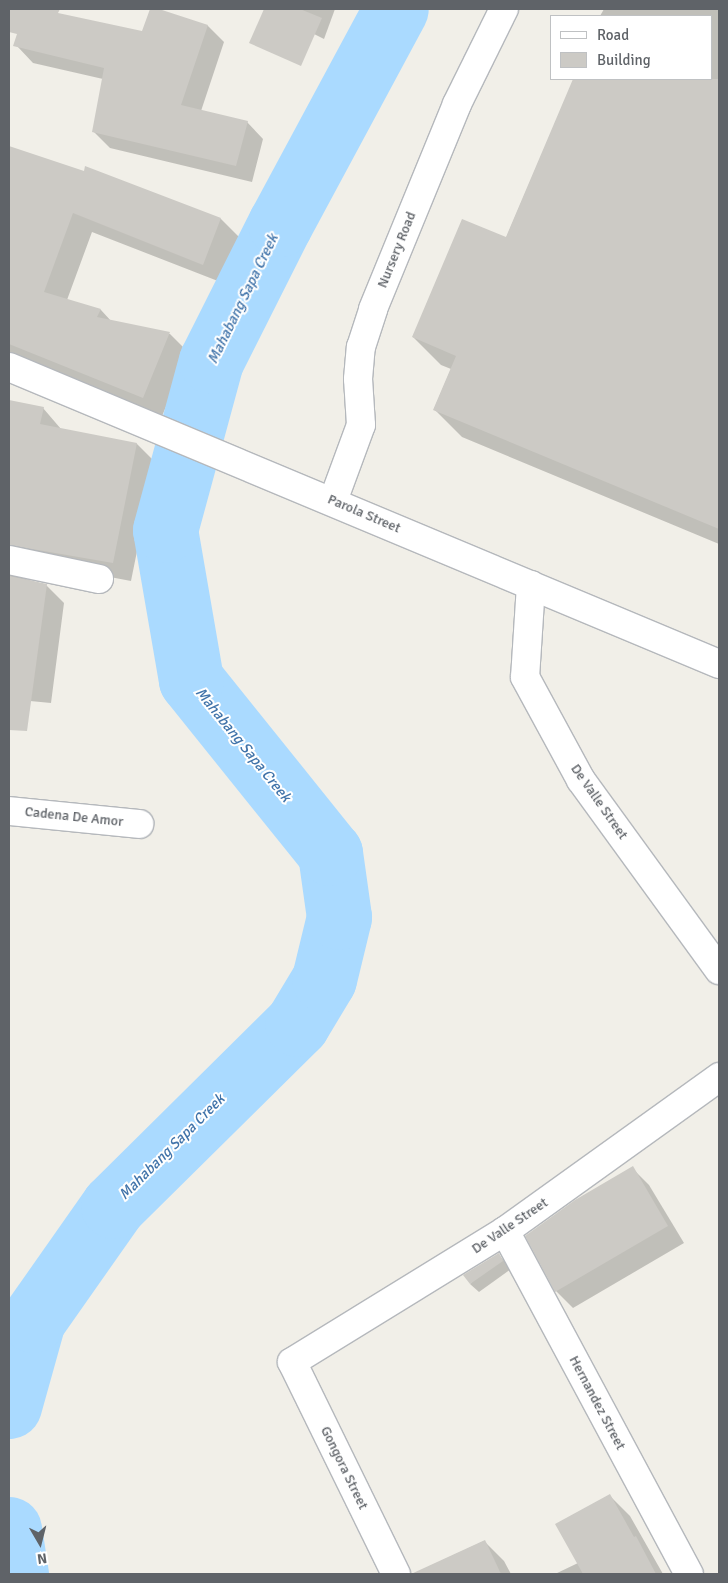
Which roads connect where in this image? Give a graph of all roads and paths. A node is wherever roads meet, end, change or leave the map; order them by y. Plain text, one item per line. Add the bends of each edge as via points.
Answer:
1 (504, 9) edge
2 (9, 367) edge
3 (334, 501) junction
4 (9, 560) edge
5 (99, 579) dead end
6 (531, 585) junction
7 (719, 664) edge
8 (9, 810) edge
9 (139, 824) dead end
10 (715, 957) edge
11 (719, 1077) edge
12 (505, 1232) junction
13 (292, 1362) joint
14 (396, 1574) edge
15 (689, 1574) edge

1 - 3 street, Nursery Road via 457,104 373,310 361,355 361,425
2 - 3 street, Parola Street
3 - 6 street, Parola Street
4 - 5 street
6 - 7 street, Parola Street
6 - 10 street, De Valle Street via 525,677 581,780
8 - 9 street, Cadena De Amor
11 - 12 street, De Valle Street
12 - 13 street, De Valle Street
12 - 15 street, Hernandez Street
13 - 14 street, Gongora Street

